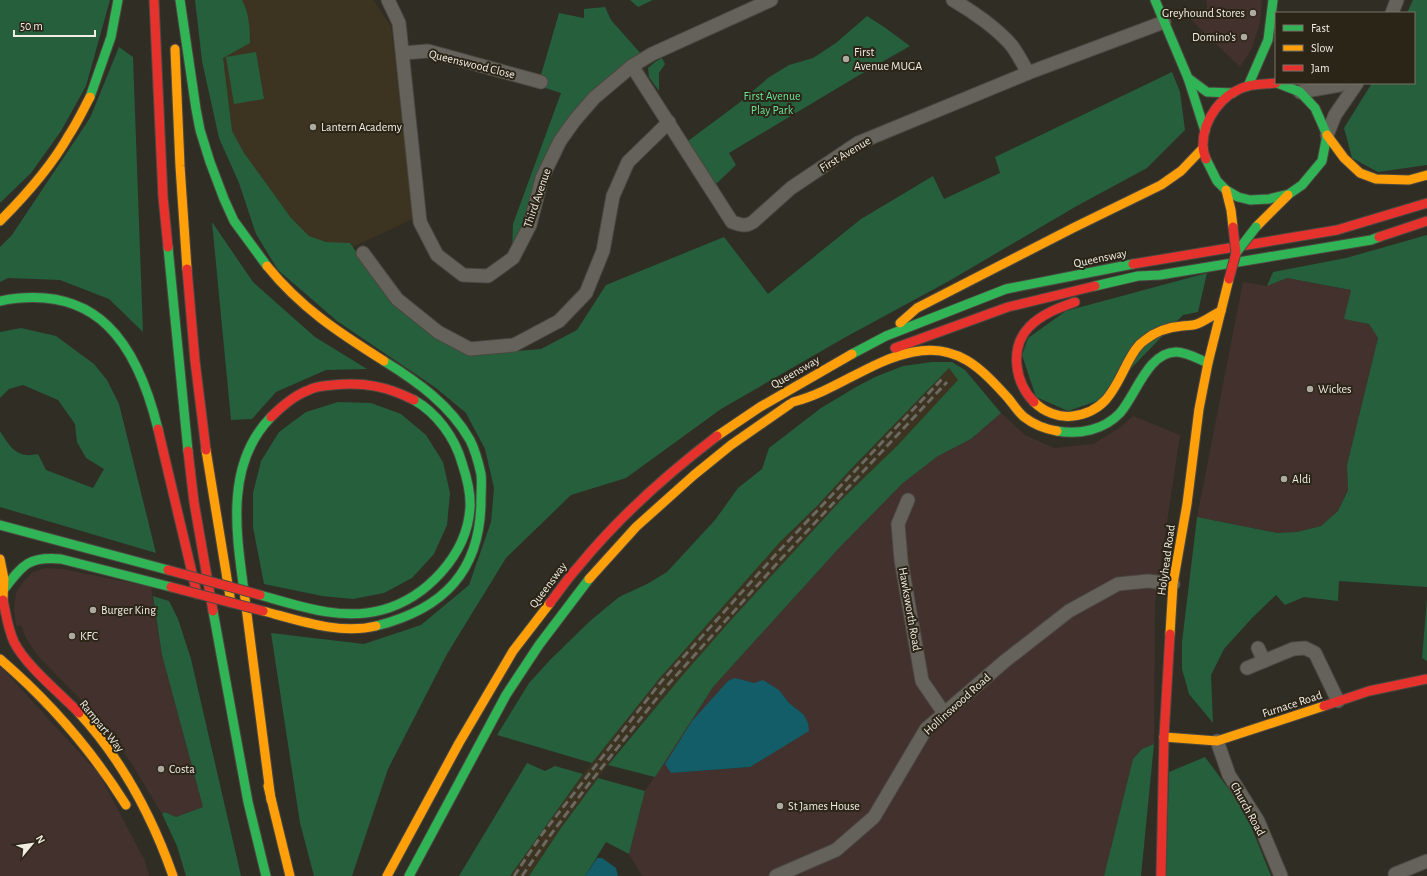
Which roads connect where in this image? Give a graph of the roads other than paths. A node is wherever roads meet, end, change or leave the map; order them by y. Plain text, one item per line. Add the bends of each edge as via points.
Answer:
1 (118, 0) edge
2 (154, 0) edge
3 (173, 0) edge
4 (180, 0) edge
5 (388, 0) edge
6 (771, 0) edge
7 (953, 0) edge
8 (1155, 0) edge
9 (1273, 0) edge
10 (1397, 0) edge
11 (1392, 12) edge
12 (1164, 22) junction
13 (174, 23) dead end
14 (174, 38) dead end
15 (1268, 40) junction
16 (403, 53) junction
17 (1274, 53) dead end
18 (632, 66) junction
19 (1028, 73) junction
20 (1188, 78) junction
21 (541, 82) dead end
22 (1275, 83) edge
23 (1280, 84) edge
24 (1341, 84) edge
25 (1356, 84) edge
26 (1248, 86) junction
27 (1290, 87) edge
28 (1233, 93) junction
29 (669, 122) junction
30 (1327, 135) junction
31 (1204, 140) junction
32 (1427, 174) edge
33 (1226, 190) junction
34 (1289, 194) junction
35 (1427, 203) edge
36 (0, 221) edge
37 (1427, 221) edge
38 (363, 253) dead end
39 (1236, 253) junction
40 (1160, 275) junction
41 (1098, 295) dead end
42 (1084, 299) dead end
43 (0, 301) edge
44 (1221, 311) junction
45 (886, 336) junction
46 (1208, 363) junction
47 (793, 402) junction
48 (908, 500) dead end
49 (0, 525) edge
50 (0, 559) edge
51 (1173, 584) junction
52 (5, 588) junction
53 (1, 603) edge
54 (199, 604) dead end
55 (232, 611) dead end
56 (1258, 648) dead end
57 (212, 657) dead end
58 (0, 659) edge
59 (1264, 661) junction
60 (1248, 668) dead end
61 (1427, 678) edge
62 (248, 695) dead end
63 (1338, 701) junction
64 (944, 713) junction
65 (1164, 737) junction
66 (1218, 741) junction
67 (237, 746) junction
68 (271, 800) junction
69 (131, 814) dead end
70 (1427, 861) edge
71 (1395, 874) dead end
72 (173, 876) edge
73 (266, 876) edge
74 (290, 876) edge
75 (387, 876) edge
76 (410, 876) edge
77 (776, 876) edge
78 (1161, 876) edge
79 (1280, 876) edge

1 - 36 main road via 111,37 91,95 69,136 48,167
2 - 67 main road via 163,197 194,502
3 - 13 main road
4 - 52 main road, bridge via 202,140 233,220 267,267 308,309 409,376 452,412 465,429 480,463 484,496 472,557 448,590 426,606 394,622 372,628 345,629 312,625 46,557 35,559 23,566
5 - 16 street, Third Avenue via 399,22
6 - 18 street, Third Avenue via 652,54
7 - 19 street via 968,9 1012,46
8 - 12 main road
9 - 15 main road
10 - 11 street
12 - 19 street, First Avenue
12 - 20 main road
14 - 55 main road via 182,210 195,361
15 - 17 main road
15 - 26 main road
16 - 18 street, Third Avenue via 420,222 437,255 463,275 488,276 513,258 530,225 542,178 560,141 594,98
16 - 21 street, Queenswood Close via 428,51
18 - 29 street, First Avenue
19 - 29 street, First Avenue via 858,143 791,188 746,226 732,222
20 - 28 main road via 1207,92
20 - 31 main road
22 - 26 main road
23 - 27 main road
24 - 27 street
25 - 30 street via 1335,115
26 - 28 main road
27 - 30 main road via 1315,108
28 - 31 main road via 1216,107
29 - 38 street via 628,162 613,196 603,251 586,292 560,320 514,345 470,349 438,332 397,299
30 - 32 main road via 1344,158 1360,173 1376,179 1408,180
30 - 34 main road via 1322,161 1302,185
31 - 33 main road via 1208,165
31 - 45 main road via 1181,171 1161,184 917,308
33 - 34 main road via 1250,200
33 - 39 main road, Holyhead Road, bridge
34 - 39 main road, Holyhead Road, bridge
35 - 45 main road, Queensway via 1337,230 1156,259 1006,289
37 - 40 main road, Queensway via 1370,240
39 - 44 main road, Holyhead Road, bridge
40 - 41 main road
40 - 47 main road, Queensway via 1138,276 1008,307 866,361 828,380
42 - 44 main road via 1058,308 1035,322 1023,334 1015,356 1017,375 1025,394 1036,404 1057,416 1084,414 1104,403 1112,394 1134,350 1152,335 1175,327 1196,324
43 - 54 main road via 32,297 74,304 94,315 111,330 129,352 139,370 152,406
44 - 46 main road, Holyhead Road
45 - 75 main road, Queensway via 840,360 724,430 682,462 626,515 578,566 513,651 459,743
46 - 47 main road via 1175,351 1167,353 1150,366 1126,405 1112,420 1087,431 1062,432 1034,423 1023,416 984,372 963,357 938,350 926,350 890,359 816,396
46 - 51 main road, Holyhead Road
47 - 76 main road, Queensway via 731,445 694,475 636,527 595,571 539,645 506,695
48 - 64 street, Hawksworth Road via 898,524 901,560 922,681
49 - 68 main road, bridge via 168,570 260,595 325,611 356,614 381,610 411,598 436,579 459,547 468,520 470,492 460,453 431,412 404,394 373,384 343,383 310,389 283,406 260,430 248,451 239,482 236,516 239,552
50 - 52 main road
51 - 64 street, Hollinswood Road via 1148,581 1118,584 1069,612 1005,661
51 - 65 main road, Holyhead Road
52 - 53 main road
53 - 72 main road, Rampart Way via 16,646 85,720 123,771 153,826
56 - 59 street
57 - 67 main road
58 - 69 main road, Rampart Way via 75,731 114,784
59 - 60 street
59 - 63 street via 1293,649 1306,648 1315,653
61 - 63 main road, Furnace Road
62 - 68 main road
63 - 66 main road, Furnace Road
64 - 77 street, Hollinswood Road via 926,729 874,817 836,850
65 - 66 main road, Furnace Road
65 - 78 main road, Holyhead Road
66 - 79 street, Church Road via 1229,776 1258,821
67 - 73 main road
68 - 74 main road
70 - 71 street

